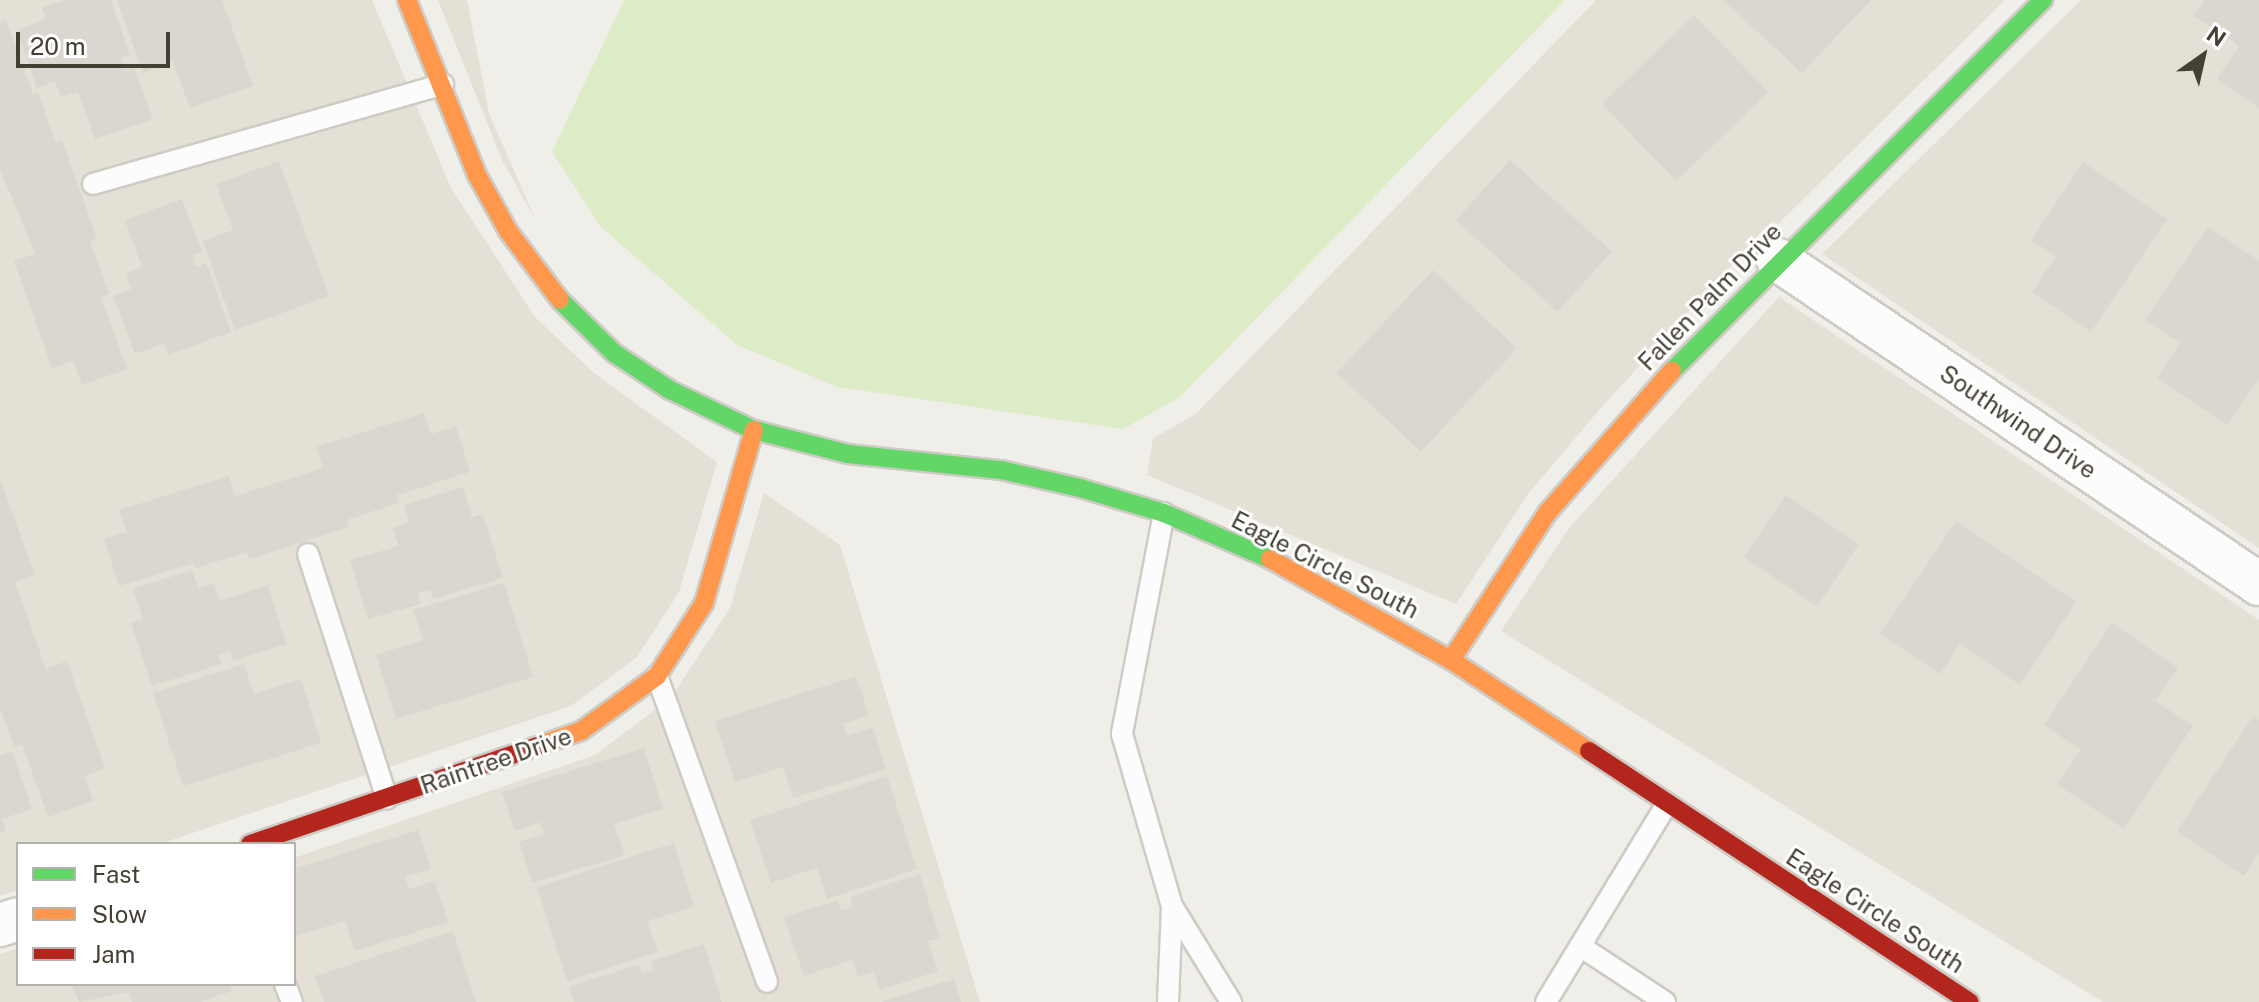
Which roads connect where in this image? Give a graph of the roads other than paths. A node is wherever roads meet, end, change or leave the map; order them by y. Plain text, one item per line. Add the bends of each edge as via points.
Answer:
1 (407, 0) edge
2 (2043, 0) edge
3 (443, 84) junction
4 (93, 184) dead end
5 (1778, 260) junction
6 (754, 430) junction
7 (1164, 513) junction
8 (308, 554) dead end
9 (2259, 584) edge
10 (1451, 660) junction
11 (657, 676) junction
12 (387, 799) junction
13 (1667, 804) junction
14 (256, 842) edge
15 (1172, 906) junction
16 (1580, 946) junction
17 (767, 982) dead end
18 (1168, 1002) edge
19 (1231, 1002) edge
20 (1546, 1002) edge
21 (1665, 1002) edge
22 (1970, 1002) edge

1 - 3 street, Eagle Circle South
2 - 5 street, Fallen Palm Drive
3 - 4 lane
3 - 6 street, Eagle Circle South via 483,186 555,295 614,353 670,390
5 - 9 street, Southwind Drive
5 - 10 street, Fallen Palm Drive via 1619,427 1548,512
6 - 7 street, Eagle Circle South via 848,454 1001,470
6 - 11 street, Raintree Drive via 704,603
7 - 10 street, Eagle Circle South via 1265,556
7 - 15 lane via 1122,734
8 - 12 lane
10 - 13 street, Eagle Circle South
11 - 12 street, Raintree Drive via 581,731
11 - 17 lane
12 - 14 street, Raintree Drive
13 - 16 lane
13 - 22 street, Eagle Circle South
15 - 18 lane
15 - 19 lane
16 - 20 lane
16 - 21 lane

